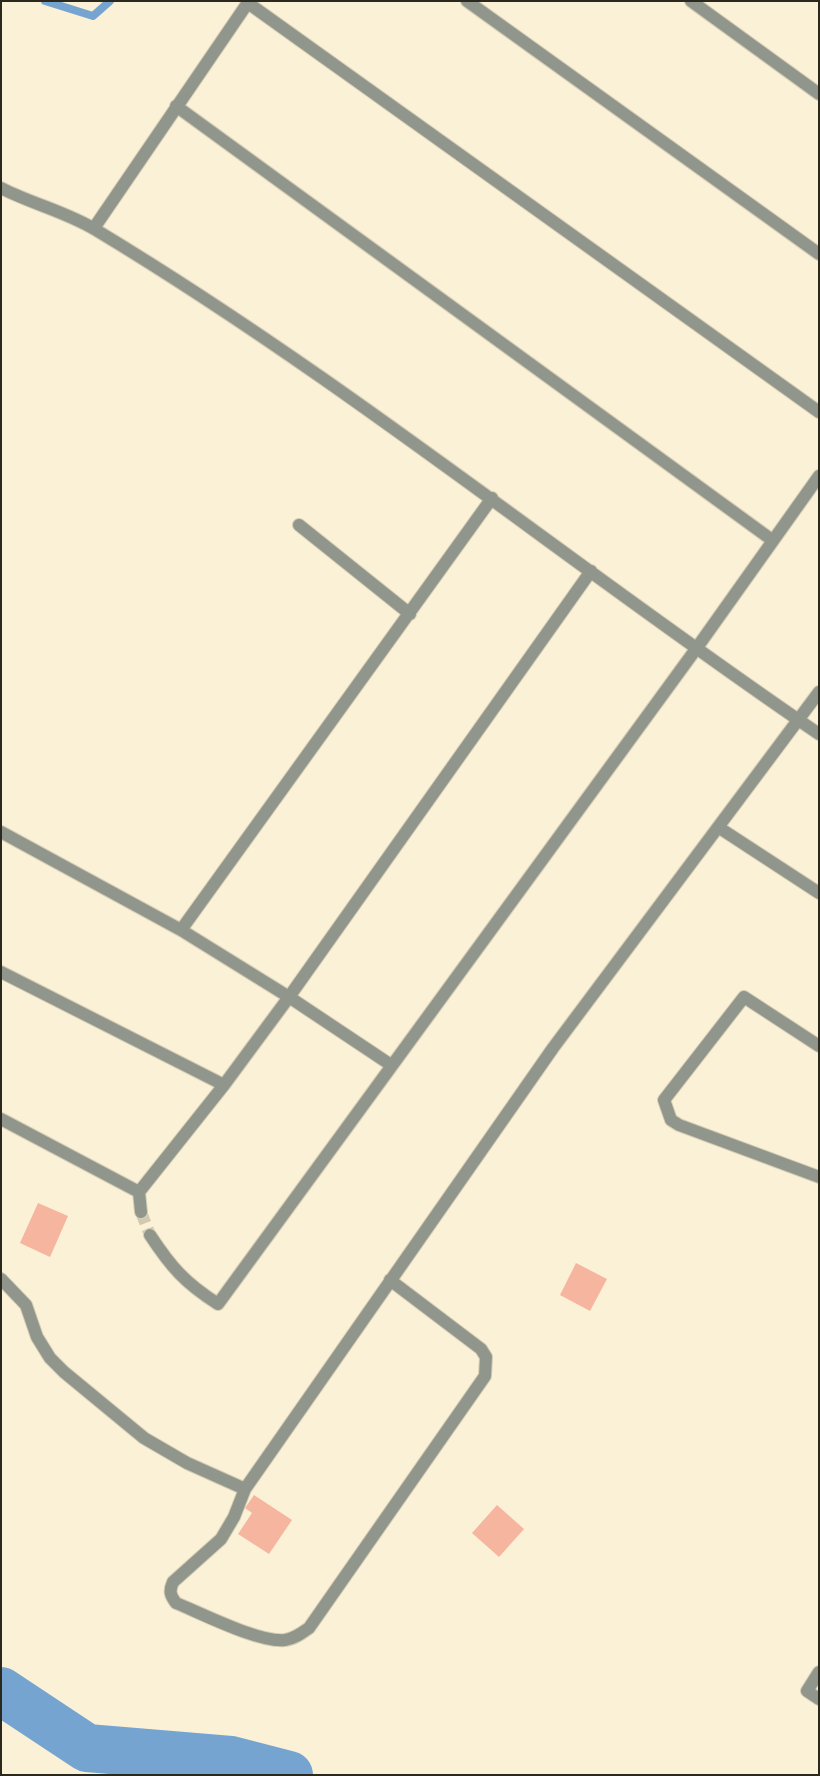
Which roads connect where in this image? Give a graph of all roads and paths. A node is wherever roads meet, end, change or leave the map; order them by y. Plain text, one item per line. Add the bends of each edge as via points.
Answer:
1 (466, 1) edge
2 (691, 1) edge
3 (249, 2) edge
4 (819, 94) edge
5 (176, 106) junction
6 (3, 192) edge
7 (94, 228) junction
8 (819, 254) edge
9 (819, 412) edge
10 (819, 476) edge
11 (492, 498) junction
12 (299, 525) dead end
13 (772, 540) junction
14 (591, 571) junction
15 (410, 614) junction
16 (696, 649) junction
17 (819, 692) edge
18 (799, 720) junction
19 (819, 734) edge
20 (718, 827) junction
21 (1, 832) edge
22 (819, 893) edge
23 (182, 930) junction
24 (1, 972) edge
25 (289, 997) junction
26 (819, 1046) edge
27 (391, 1065) junction
28 (224, 1085) junction
29 (1, 1119) edge
30 (819, 1177) edge
31 (139, 1192) junction
32 (141, 1212) tunnel mouth
33 (150, 1235) tunnel mouth
34 (1, 1279) edge
35 (390, 1280) junction
36 (245, 1489) junction
37 (819, 1672) edge
38 (819, 1699) edge

1 - 8 street
2 - 4 street
3 - 5 street
3 - 9 street
5 - 7 street
5 - 13 street
6 - 7 street
7 - 11 street via 305,365
10 - 13 street
11 - 14 street
11 - 15 street
12 - 15 street
13 - 16 street
14 - 16 street
14 - 25 street
15 - 23 street
16 - 18 street
16 - 27 street
17 - 18 street
18 - 19 street
18 - 20 street
20 - 22 street
20 - 35 street via 553,1048
21 - 23 street
23 - 25 street
24 - 28 street
25 - 27 street
25 - 28 street
26 - 30 street via 744,997 664,1100 671,1120 679,1125
27 - 33 street via 218,1304 190,1286
28 - 31 street
29 - 31 street
31 - 32 street
34 - 36 street via 26,1305 37,1337 64,1372 144,1438 187,1463
35 - 36 street
35 - 36 street via 481,1349 486,1357 485,1376 309,1628 287,1640 242,1630 176,1603 171,1595 174,1582 221,1539
37 - 38 street via 807,1691

